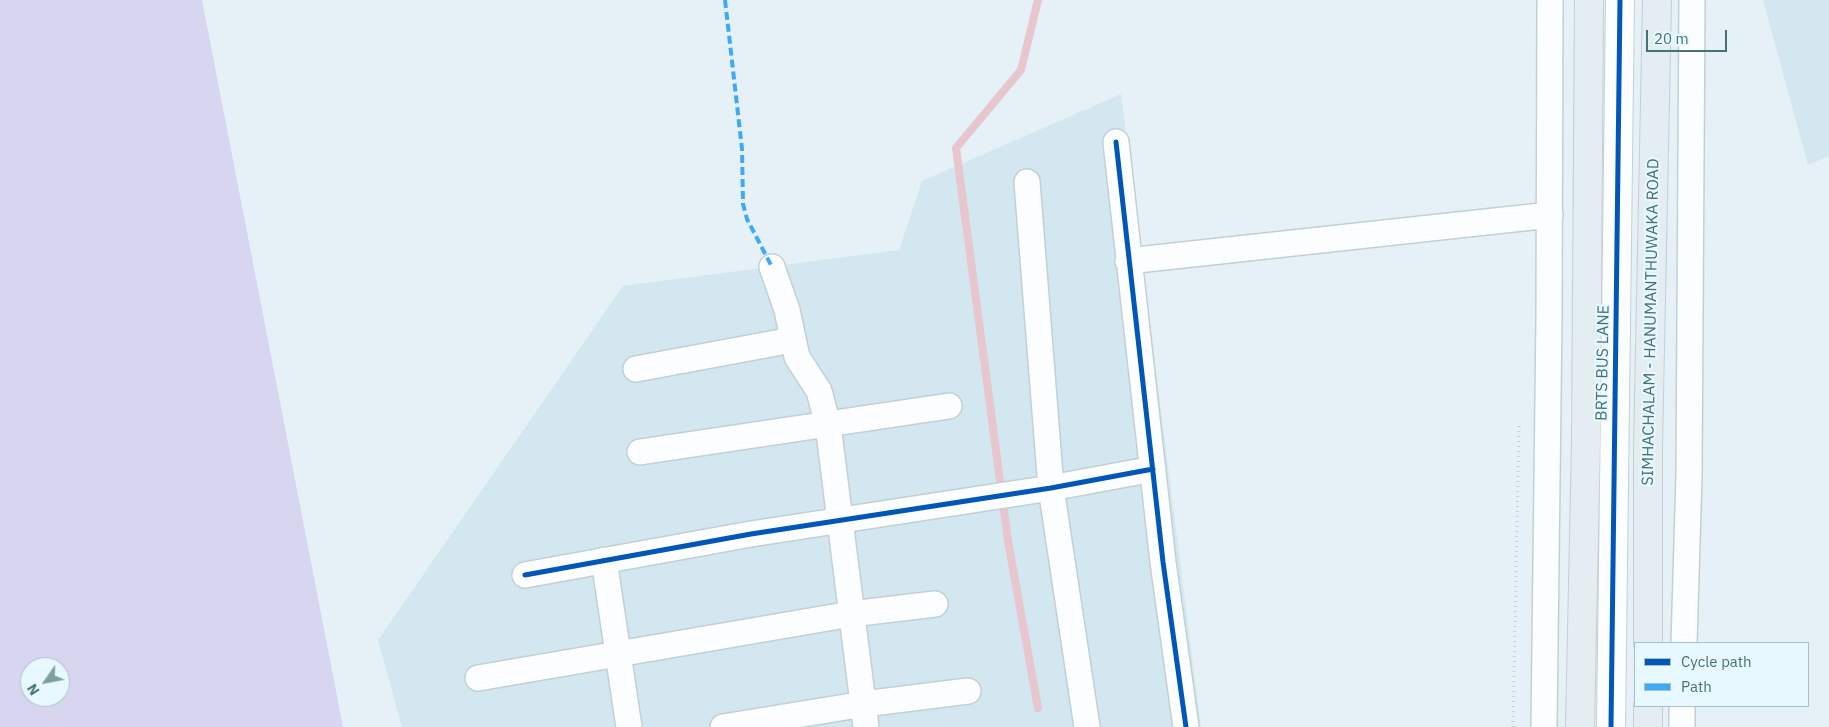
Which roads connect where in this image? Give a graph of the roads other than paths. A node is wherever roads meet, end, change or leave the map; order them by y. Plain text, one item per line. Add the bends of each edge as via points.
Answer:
1 (1550, 0) edge
2 (1589, 0) edge
3 (1620, 0) edge
4 (1657, 0) edge
5 (1692, 0) edge
6 (1116, 142) dead end
7 (1027, 182) dead end
8 (1550, 215) junction
9 (1128, 261) junction
10 (772, 267) dead end
11 (792, 340) junction
12 (636, 369) dead end
13 (949, 406) dead end
14 (828, 425) junction
15 (640, 452) dead end
16 (1153, 469) junction
17 (1051, 488) junction
18 (840, 519) junction
19 (604, 560) junction
20 (525, 575) dead end
21 (935, 604) dead end
22 (851, 614) junction
23 (1648, 642) edge
24 (1684, 642) edge
25 (618, 653) junction
26 (478, 678) dead end
27 (968, 691) dead end
28 (1648, 707) edge
29 (1682, 707) edge
30 (865, 716) edge
31 (629, 727) edge
32 (723, 727) edge
33 (1087, 727) edge
34 (1186, 727) edge
35 (1544, 727) edge
36 (1580, 727) edge
37 (1611, 727) edge
38 (1648, 727) edge
39 (1682, 727) edge

1 - 8 street
2 - 36 main road
3 - 37 street, BRTS BUS LANE
4 - 23 main road, SIMHACHALAM - HANUMANTHUWAKA ROAD via 1648,448
5 - 24 street via 1689,465
6 - 9 street
7 - 17 street
8 - 9 street
8 - 35 street
9 - 16 street
10 - 11 street via 787,310
11 - 12 street
11 - 14 street via 797,357 819,391
13 - 14 street
14 - 15 street
14 - 18 street
16 - 17 street
16 - 34 street
17 - 18 street
17 - 33 street
18 - 19 street
18 - 22 street
19 - 20 street
19 - 25 street
21 - 22 street
22 - 25 street
22 - 30 street
25 - 26 street
25 - 31 street
27 - 30 street
28 - 38 main road
29 - 39 street
30 - 32 street

